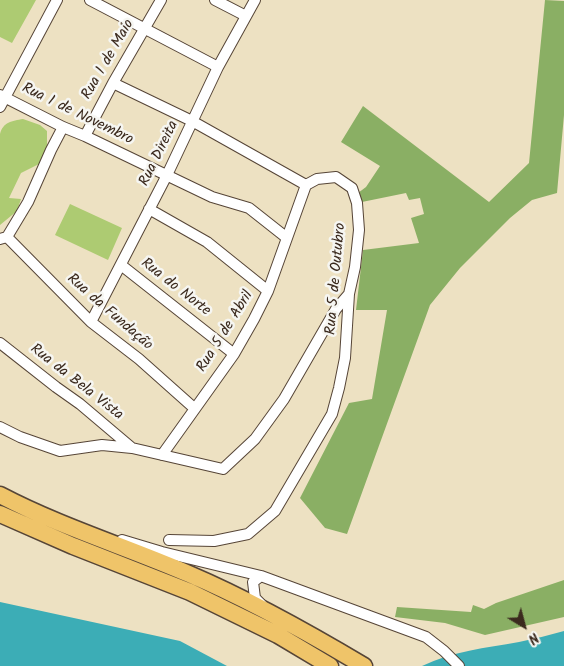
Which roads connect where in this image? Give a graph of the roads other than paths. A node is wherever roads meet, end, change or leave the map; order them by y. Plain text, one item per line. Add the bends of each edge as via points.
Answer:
1 (57, 0) edge
2 (90, 0) edge
3 (161, 0) edge
4 (215, 0) edge
5 (255, 0) edge
6 (246, 16) junction
7 (144, 29) junction
8 (218, 67) junction
9 (113, 83) junction
10 (3, 96) edge
11 (0, 108) edge
12 (192, 121) junction
13 (63, 127) junction
14 (85, 136) junction
15 (167, 175) junction
16 (306, 185) junction
17 (149, 209) junction
18 (4, 238) edge
19 (287, 238) junction
20 (121, 265) junction
21 (268, 291) junction
22 (349, 294) junction
23 (91, 322) junction
24 (0, 343) edge
25 (234, 354) junction
26 (194, 408) junction
27 (0, 428) edge
28 (132, 448) junction
29 (162, 455) junction
30 (0, 495) edge
31 (0, 514) edge
32 (62, 523) junction
33 (169, 540) dead end
34 (261, 576) junction
35 (265, 609) junction
36 (330, 666) edge
37 (364, 666) edge
38 (459, 666) edge

1 - 10 street
2 - 7 street
3 - 7 street, Rua 1 de Maio
4 - 6 street
5 - 6 street, Rua Direita
6 - 8 street, Rua Direita
7 - 8 street
7 - 9 street, Rua 1 de Maio
8 - 12 street, Rua Direita
9 - 12 street
9 - 14 street, Rua 1 de Maio
10 - 11 street
10 - 13 street, Rua 1 de Novembro
12 - 15 street, Rua Direita
12 - 16 street
13 - 14 street, Rua 1 de Novembro
13 - 18 street via 28,202
14 - 15 street, Rua 1 de Novembro
15 - 17 street, Rua Direita
15 - 19 street, Rua 1 de Novembro via 212,197 249,208
16 - 19 street, Rua 5 de Abril
16 - 22 street, Rua 5 de Outubro via 317,179 336,178 352,188 359,230
17 - 20 street, Rua Direita
17 - 21 street via 207,242
18 - 23 street, Rua da Fundação
19 - 21 street, Rua 5 de Abril
20 - 23 street, Rua Direita
20 - 25 street, Rua do Norte
21 - 25 street, Rua 5 de Abril
22 - 29 street via 336,309 284,399 255,439 223,469
22 - 33 street, Rua 5 de Outubro via 345,358 332,414 275,511 248,534 214,541
23 - 26 street, Rua da Fundação
24 - 28 street, Rua da Bela Vista
25 - 26 street, Rua 5 de Abril
26 - 29 street, Rua 5 de Abril
27 - 28 street via 60,450 102,445
28 - 29 street
30 - 32 main road
31 - 36 main road via 190,592 278,635
32 - 34 street
32 - 35 main road via 189,574
34 - 35 street via 253,582 254,591 255,598
34 - 38 street via 426,637
35 - 37 main road

